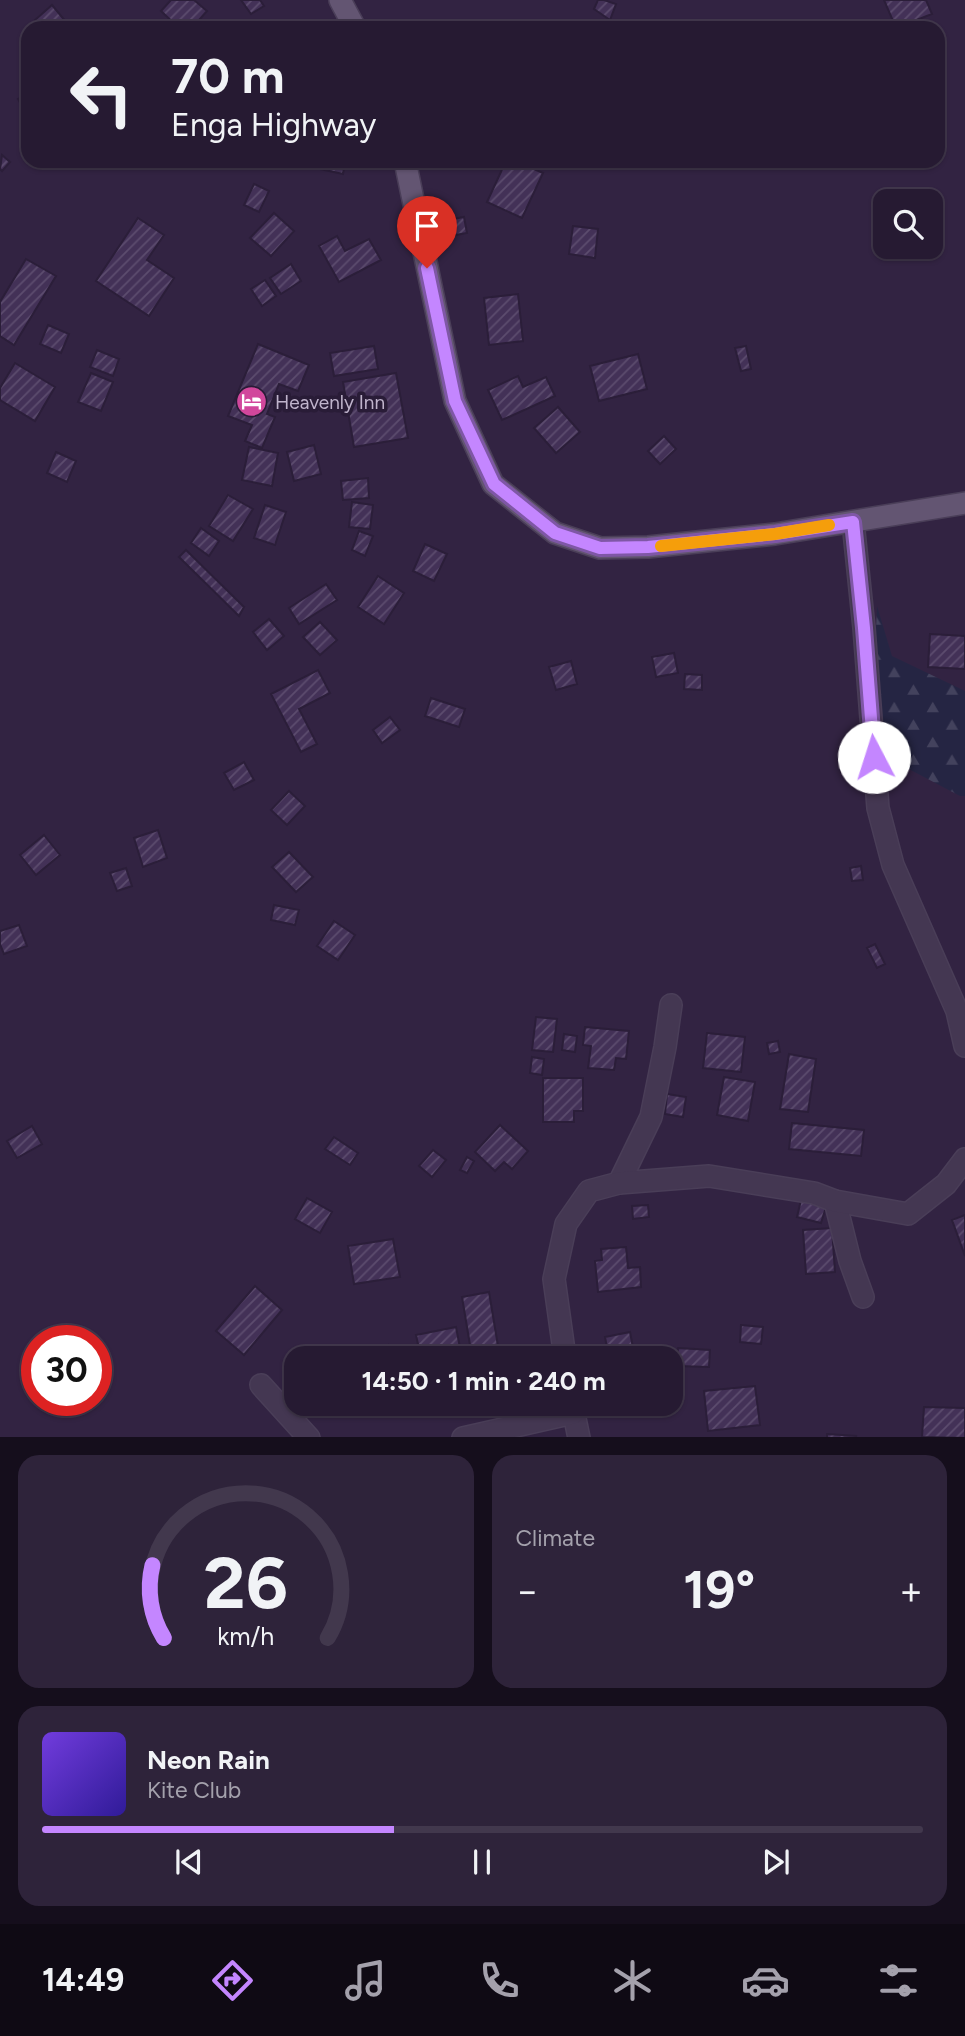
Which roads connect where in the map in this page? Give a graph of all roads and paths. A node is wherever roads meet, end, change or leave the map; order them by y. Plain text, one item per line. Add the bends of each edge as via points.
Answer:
1 (340, 0) edge
2 (351, 21) edge
3 (406, 168) edge
4 (965, 503) edge
5 (853, 522) junction
6 (671, 1005) dead end
7 (965, 1046) edge
8 (965, 1159) edge
9 (956, 1181) edge
10 (620, 1183) junction
11 (835, 1201) junction
12 (863, 1297) dead end
13 (563, 1346) edge
14 (261, 1385) dead end
15 (542, 1416) edge
16 (574, 1416) edge
17 (309, 1437) edge
18 (463, 1437) edge
19 (579, 1437) edge

1 - 2 main road
3 - 5 main road via 455,401 494,484 555,533 600,548 648,547
4 - 5 main road
5 - 7 street via 878,808 893,865 957,1012
6 - 10 street via 651,1117
8 - 9 street
9 - 11 street via 908,1214
10 - 11 street via 709,1175 814,1193
10 - 13 street via 589,1191 566,1224 554,1279
11 - 12 street
14 - 17 street
15 - 18 street
16 - 19 street

